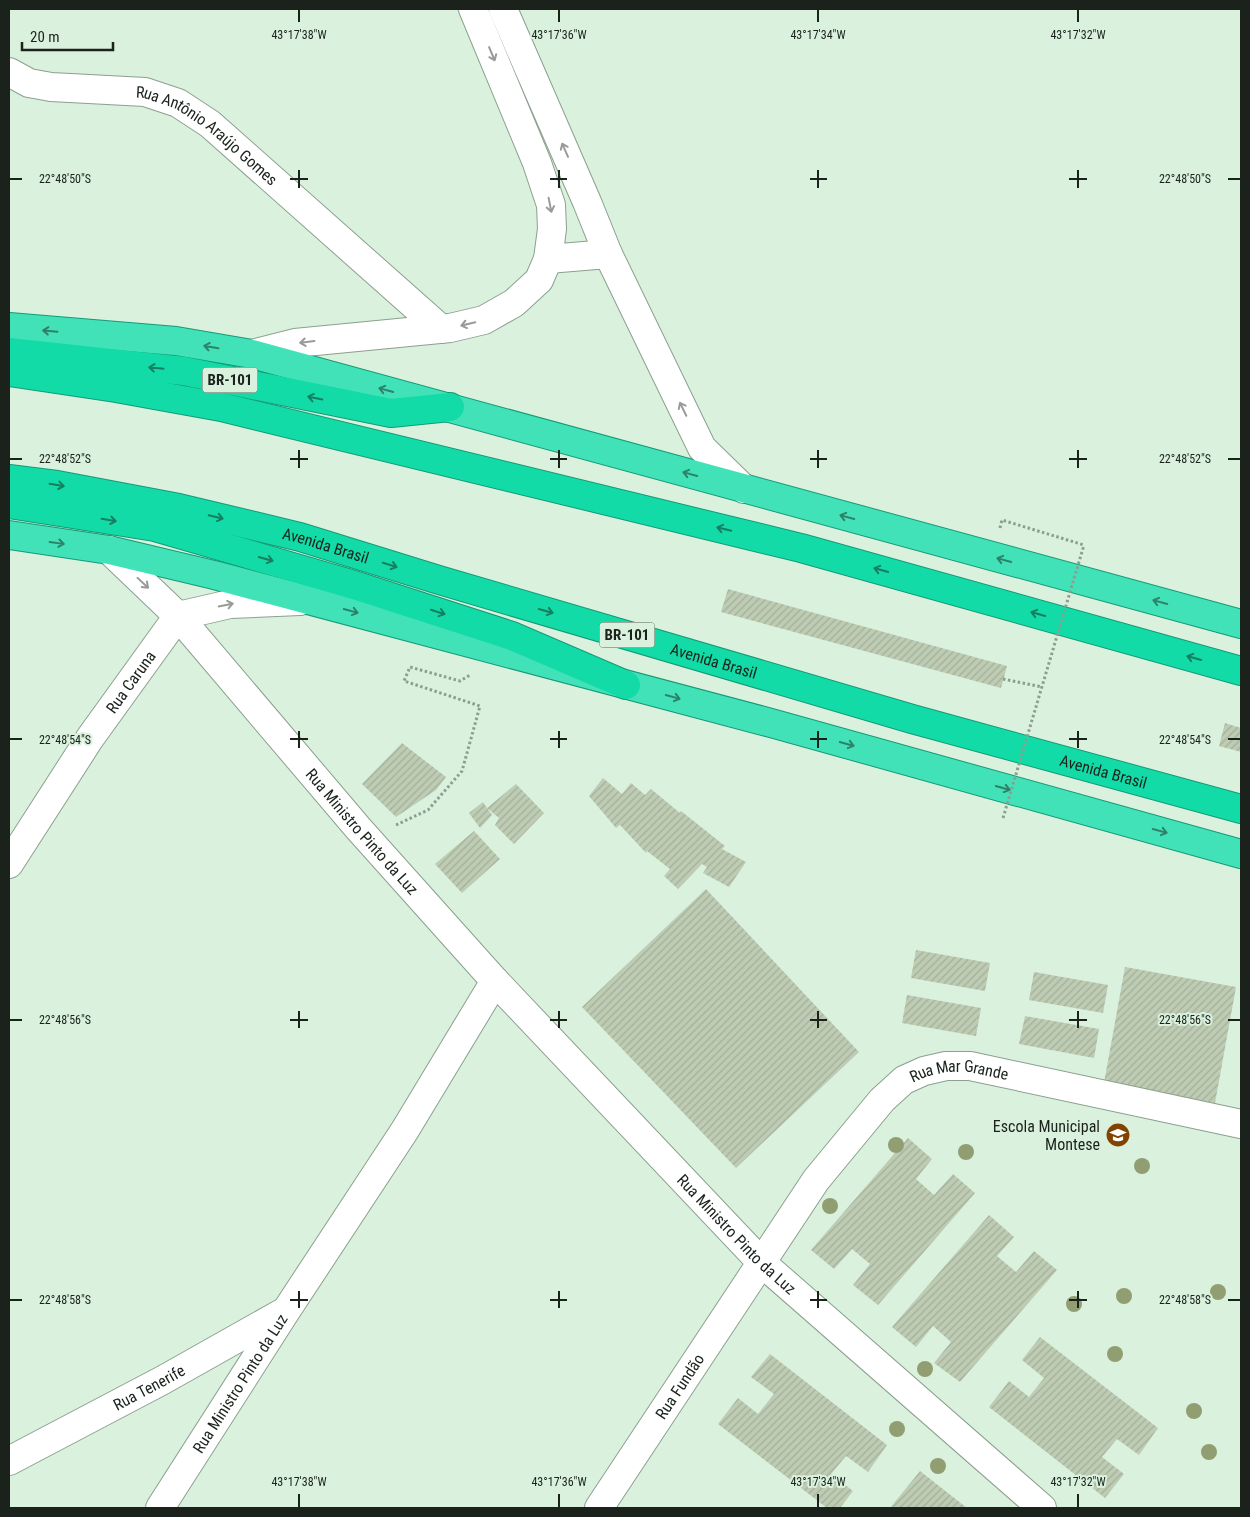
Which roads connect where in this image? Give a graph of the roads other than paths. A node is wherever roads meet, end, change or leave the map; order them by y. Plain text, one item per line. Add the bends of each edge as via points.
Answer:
1 (473, 9) edge
2 (503, 9) edge
3 (9, 72) edge
4 (608, 254) junction
5 (548, 259) junction
6 (9, 327) edge
7 (442, 329) junction
8 (9, 352) edge
9 (252, 354) junction
10 (9, 372) edge
11 (450, 407) junction
12 (9, 479) edge
13 (744, 489) junction
14 (9, 504) edge
15 (9, 535) edge
16 (108, 550) junction
17 (313, 601) junction
18 (178, 616) junction
19 (1241, 624) edge
20 (1241, 671) edge
21 (626, 685) junction
22 (1241, 809) edge
23 (1241, 854) edge
24 (9, 864) edge
25 (495, 981) junction
26 (1241, 1124) edge
27 (762, 1263) junction
28 (286, 1311) junction
29 (9, 1461) edge
30 (160, 1508) edge
31 (599, 1508) edge
32 (1042, 1508) edge

1 -> 5 street via 537,163 551,205
4 -> 2 street
3 - 7 street, Rua Antônio Araújo Gomes via 29,82 50,87 146,92 178,103 210,124
4 - 5 street
13 -> 4 street via 702,448
5 -> 7 street via 539,280 514,304 484,320
9 -> 6 highway via 176,341
7 -> 9 street via 295,343
11 -> 8 highway, BR-101 via 391,413 184,371
11 -> 9 highway
20 -> 10 highway, BR-101 via 782,543 221,407
13 -> 11 highway, BR-101
12 -> 22 highway, Avenida Brasil / BR-101 via 179,508 300,537 912,719
19 -> 13 highway, BR-101
14 -> 21 highway, BR-101 via 155,527 345,582 512,636
15 -> 16 highway
16 - 17 highway
16 -> 18 street, Rua Ministro Pinto da Luz
18 -> 17 street via 230,604
17 -> 21 highway, BR-101
18 - 24 street, Rua Caruna via 90,738
18 - 25 street, Rua Ministro Pinto da Luz via 358,828
21 -> 23 highway, BR-101
25 - 27 street, Rua Ministro Pinto da Luz
25 - 28 street, Rua Ministro Pinto da Luz via 405,1130
26 - 27 street, Rua Mar Grande via 970,1066 946,1066 924,1071 904,1080 882,1100 816,1180
27 - 31 street, Rua Fundão
27 - 32 street, Rua Ministro Pinto da Luz
28 - 29 street, Rua Tenerife
28 - 30 street, Rua Ministro Pinto da Luz

